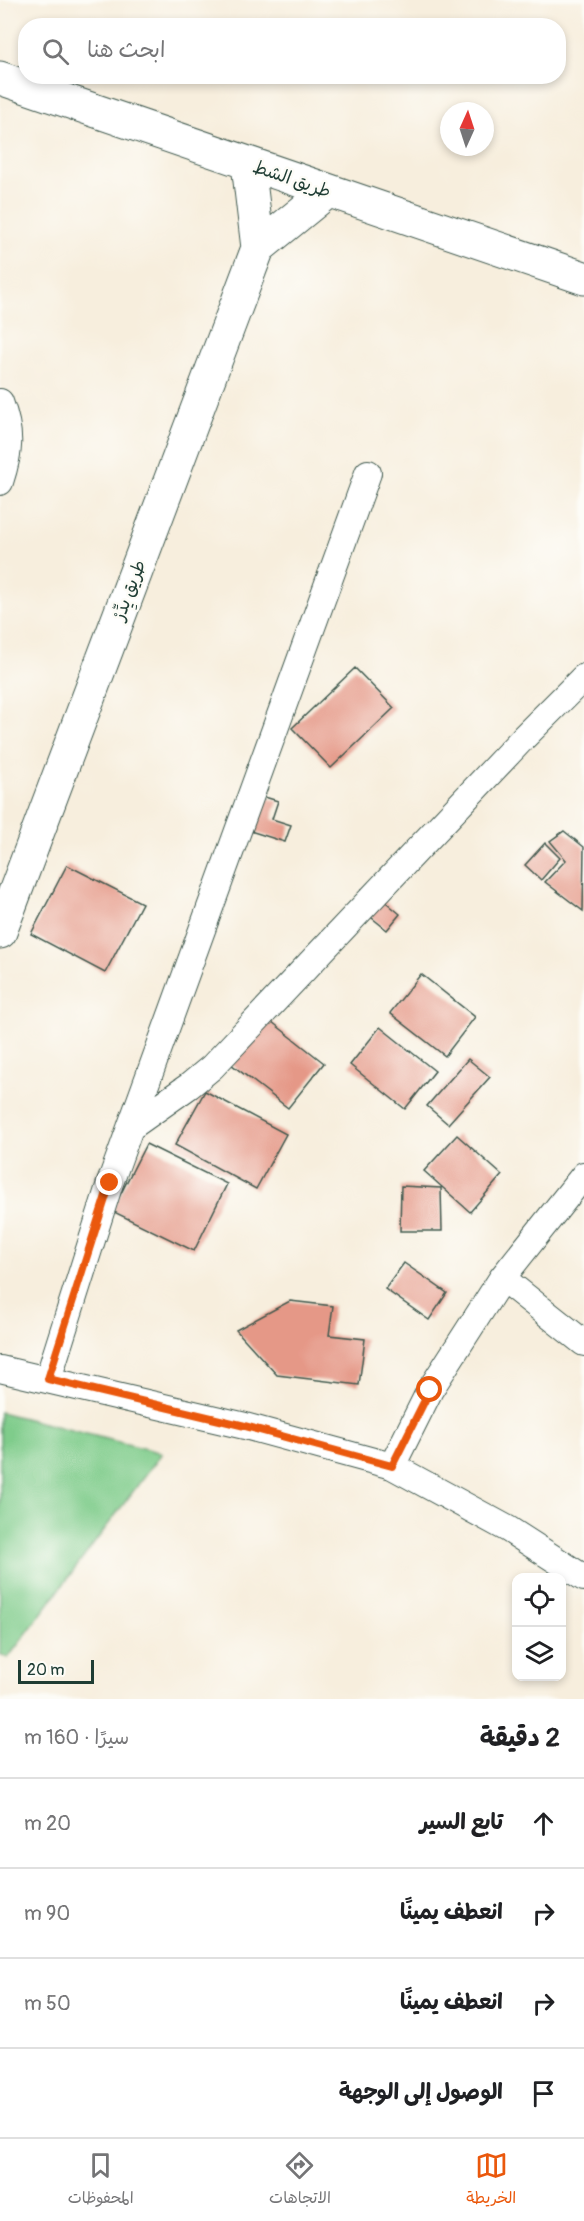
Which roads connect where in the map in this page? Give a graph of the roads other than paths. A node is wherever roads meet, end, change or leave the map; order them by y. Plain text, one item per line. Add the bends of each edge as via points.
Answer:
1 (0, 78) edge
2 (248, 164) junction
3 (327, 191) junction
4 (258, 248) junction
5 (584, 278) edge
6 (0, 402) edge
7 (368, 473) dead end
8 (0, 482) edge
9 (584, 677) edge
10 (0, 932) edge
11 (132, 1127) junction
12 (584, 1175) edge
13 (502, 1278) junction
14 (584, 1343) edge
15 (0, 1369) edge
16 (48, 1379) junction
17 (392, 1466) junction
18 (584, 1578) edge

1 - 2 street, طريق الشط
2 - 3 street, طريق الشط
2 - 4 street, طريق يِدِّرْ
3 - 4 street, طريق يِدِّرْ
3 - 5 street, طريق الشط
4 - 10 street, طريق يِدِّرْ
6 - 8 street via 9,452
7 - 11 street
9 - 11 street via 212,1066
11 - 16 street via 110,1183
12 - 13 street
13 - 14 street
13 - 17 street via 430,1390
15 - 16 street
16 - 17 street
17 - 18 street via 508,1529

